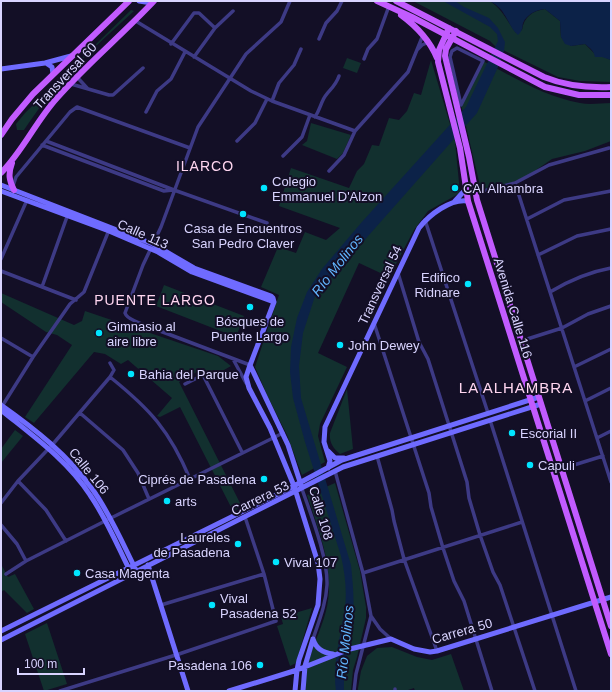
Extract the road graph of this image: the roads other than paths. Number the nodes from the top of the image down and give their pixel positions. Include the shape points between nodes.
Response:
1 (130, 1) edge
2 (139, 1) edge
3 (290, 1) edge
4 (342, 1) edge
5 (376, 1) edge
6 (396, 1) edge
7 (153, 2) edge
8 (389, 6) junction
9 (233, 11) dead end
10 (134, 20) junction
11 (215, 28) junction
12 (449, 28) junction
13 (456, 31) junction
14 (423, 35) junction
15 (446, 35) junction
16 (452, 38) junction
17 (319, 39) dead end
18 (429, 42) junction
19 (171, 44) junction
20 (301, 49) dead end
21 (186, 52) junction
22 (416, 52) junction
23 (71, 56) junction
24 (194, 57) junction
25 (364, 59) dead end
26 (485, 59) junction
27 (438, 62) junction
28 (45, 63) junction
29 (143, 68) dead end
30 (1, 69) edge
31 (53, 74) junction
32 (339, 76) dead end
33 (77, 77) junction
34 (229, 79) junction
35 (71, 84) junction
36 (611, 87) edge
37 (87, 88) junction
38 (611, 95) edge
39 (267, 99) junction
40 (272, 101) junction
41 (146, 112) dead end
42 (310, 115) junction
43 (315, 117) junction
44 (4, 127) edge
45 (355, 131) junction
46 (1, 136) edge
47 (46, 141) junction
48 (237, 141) dead end
49 (42, 145) junction
50 (190, 148) junction
51 (609, 148) dead end
52 (282, 156) dead end
53 (14, 158) junction
54 (329, 171) dead end
55 (1, 173) edge
56 (515, 182) junction
57 (1, 185) edge
58 (13, 189) junction
59 (466, 189) junction
60 (174, 190) junction
61 (1, 191) edge
62 (611, 191) edge
63 (475, 193) junction
64 (27, 200) junction
65 (468, 201) junction
66 (455, 202) junction
67 (68, 213) junction
68 (425, 219) junction
69 (527, 219) junction
70 (267, 223) dead end
71 (109, 229) junction
72 (611, 229) edge
73 (152, 246) junction
74 (538, 255) junction
75 (1, 260) edge
76 (611, 268) edge
77 (193, 270) junction
78 (1, 271) edge
79 (397, 272) junction
80 (42, 286) junction
81 (550, 292) junction
82 (76, 300) junction
83 (274, 302) junction
84 (611, 306) edge
85 (374, 323) junction
86 (562, 328) junction
87 (1, 338) edge
88 (521, 341) junction
89 (611, 348) edge
90 (34, 357) junction
91 (233, 359) junction
92 (110, 363) dead end
93 (250, 365) junction
94 (574, 367) junction
95 (110, 377) junction
96 (185, 384) dead end
97 (249, 388) junction
98 (611, 388) edge
99 (539, 397) junction
100 (530, 400) junction
101 (585, 401) junction
102 (541, 404) junction
103 (1, 407) edge
104 (533, 407) junction
105 (80, 413) junction
106 (488, 413) junction
107 (490, 420) junction
108 (449, 425) junction
109 (611, 431) edge
110 (452, 432) junction
111 (283, 433) junction
112 (274, 437) junction
113 (411, 437) junction
114 (597, 438) junction
115 (414, 444) junction
116 (51, 446) junction
117 (326, 448) junction
118 (242, 452) junction
119 (377, 456) junction
120 (603, 456) junction
121 (348, 458) junction
122 (561, 469) junction
123 (328, 470) junction
124 (335, 471) junction
125 (610, 473) edge
126 (190, 479) junction
127 (314, 479) junction
128 (18, 481) junction
129 (611, 482) edge
130 (301, 483) junction
131 (294, 486) junction
132 (302, 489) junction
133 (296, 492) junction
134 (149, 499) junction
135 (1, 503) edge
136 (245, 517) junction
137 (108, 520) junction
138 (522, 522) junction
139 (1, 525) edge
140 (480, 535) junction
141 (66, 541) junction
142 (442, 546) junction
143 (404, 559) junction
144 (26, 561) junction
145 (148, 565) junction
146 (131, 567) junction
147 (134, 572) junction
148 (363, 573) junction
149 (6, 574) dead end
150 (264, 574) junction
151 (611, 597) edge
152 (603, 600) junction
153 (595, 602) junction
154 (161, 605) junction
155 (371, 616) junction
156 (552, 616) junction
157 (611, 626) edge
158 (514, 628) junction
159 (1, 631) edge
160 (313, 639) junction
161 (391, 639) junction
162 (1, 640) edge
163 (476, 640) junction
164 (364, 645) junction
165 (437, 651) junction
166 (176, 654) junction
167 (336, 654) junction
168 (611, 654) edge
169 (305, 666) junction
170 (297, 670) junction
171 (60, 691) edge
172 (188, 691) edge
173 (229, 691) edge
174 (295, 691) edge
175 (303, 691) edge
176 (354, 691) edge
177 (492, 691) edge
178 (535, 691) edge
179 (576, 691) edge

1 - 23 main road, Transversal 60
2 - 7 street
3 - 34 street via 281,22 249,50
4 - 17 street via 326,23
5 - 8 main road
6 - 12 main road
7 - 10 main road, Transversal 60
8 - 14 main road
8 - 15 main road
8 - 25 street via 377,39 368,49
9 - 11 street
10 - 19 street
10 - 33 main road, Transversal 60
11 - 19 street via 199,12 194,13
11 - 24 street
12 - 13 main road
12 - 15 main road, Avenida Calle 116
13 - 16 main road, Avenida Calle 116
13 - 36 main road via 544,77 580,87
14 - 18 main road
14 - 22 street
15 - 16 main road
15 - 27 main road, Avenida Calle 116 via 439,50
16 - 26 main road
16 - 63 main road, Avenida Calle 116 via 445,56
18 - 22 street
18 - 27 main road
19 - 21 street
20 - 40 street via 294,65 279,83
21 - 24 street
21 - 41 street via 171,79 157,91
22 - 45 street via 407,74
23 - 28 street
23 - 31 main road, Transversal 60
24 - 34 street
26 - 26 street via 474,80 461,104 451,53 459,49
26 - 38 main road via 502,64 552,89 579,95
27 - 59 main road, Avenida Calle 116 via 463,165
28 - 30 street
28 - 31 street via 51,65
29 - 37 street via 115,94 109,95
31 - 44 main road, Transversal 60
32 - 43 street via 335,86 323,99
33 - 35 main road, Transversal 60
33 - 37 street
34 - 39 street
34 - 50 street via 198,127
35 - 37 street
35 - 53 main road, Transversal 60 via 49,108
39 - 40 street
39 - 48 street via 256,123
40 - 42 street
42 - 43 street
42 - 52 street via 302,137
43 - 45 street
44 - 46 main road, Transversal 60
45 - 54 street via 344,155
47 - 49 street
47 - 50 street via 77,107
47 - 60 street
49 - 58 street via 15,179
49 - 60 street via 164,191
50 - 60 street
51 - 56 street via 550,165
53 - 55 main road, Transversal 60
53 - 58 main road via 9,174
56 - 63 street
56 - 69 street
57 - 58 street, Calle 113
58 - 67 street, Calle 113
59 - 65 main road, Avenida Calle 116
59 - 66 street
60 - 70 street
60 - 73 street
61 - 64 street, Calle 113
62 - 69 street via 564,200
63 - 88 main road, Avenida Calle 116
64 - 67 street, Calle 113
64 - 75 street
65 - 66 street
65 - 100 main road, Avenida Calle 116
66 - 68 street
67 - 71 street, Calle 113
67 - 80 street
68 - 79 street, Transversal 54
68 - 106 street
69 - 74 street
71 - 73 street, Calle 113
71 - 82 street via 84,292
72 - 74 street via 577,236
73 - 77 street, Calle 113
73 - 91 street via 126,316
74 - 81 street
76 - 81 street via 586,274
77 - 83 street, Calle 113
77 - 83 street, Calle 113 via 271,296
78 - 80 street
79 - 85 street, Transversal 54
79 - 108 street
80 - 82 street
81 - 86 street
82 - 90 street via 70,304
83 - 93 street
84 - 86 street via 588,314
85 - 113 street
85 - 117 street, Transversal 54 via 325,427 323,434
86 - 88 street
86 - 94 street
87 - 90 street
88 - 99 main road, Avenida Calle 116
89 - 94 street
90 - 103 street
91 - 93 street
91 - 97 street, Calle 108
92 - 95 street via 114,370
93 - 97 street via 246,377
93 - 111 street, Calle 108
94 - 101 street
95 - 105 street
95 - 126 street via 135,397 157,421 178,452
96 - 118 street via 204,375
97 - 112 street, Calle 108
98 - 101 street
99 - 100 street, Carrera 53
99 - 102 main road, Avenida Calle 116
100 - 104 main road, Avenida Calle 116
100 - 106 street, Carrera 53
101 - 114 street
102 - 104 street, Carrera 53
102 - 122 main road, Avenida Calle 116
103 - 116 street, Calle 106
104 - 107 street, Carrera 53
104 - 153 main road, Avenida Calle 116
105 - 116 street
105 - 134 street via 123,450 138,473
106 - 108 street, Carrera 53
107 - 110 street, Carrera 53
107 - 138 street
108 - 110 street
108 - 113 street, Carrera 53
109 - 114 street
110 - 115 street, Carrera 53
110 - 140 street
111 - 112 street
111 - 130 street, Calle 108
112 - 118 street
112 - 131 street, Calle 108
113 - 115 street
113 - 121 street, Carrera 53
114 - 120 street
115 - 119 street, Carrera 53
115 - 142 street
116 - 128 street
116 - 137 street, Calle 106 via 78,471 93,490
117 - 121 street via 335,458
117 - 123 street, Transversal 54 via 330,461
118 - 126 street
119 - 124 street, Carrera 53
119 - 143 street
120 - 122 street
120 - 125 street
121 - 123 street, Carrera 53
122 - 152 main road, Avenida Calle 116
123 - 124 street, Carrera 53
123 - 127 street, Carrera 53
124 - 148 street
125 - 129 street
126 - 134 street
127 - 130 street, Carrera 53
127 - 132 street, Carrera 53
128 - 135 street
128 - 141 street via 46,510
130 - 131 street, Carrera 53
130 - 132 street, Calle 108
131 - 133 street, Calle 108
131 - 146 street, Carrera 53
132 - 133 street, Carrera 53
132 - 160 street, Calle 108 via 324,558 327,584 323,612
133 - 136 street, Carrera 53
133 - 170 street, Calle 108 via 318,563 320,579 318,605
134 - 137 street
136 - 145 street, Carrera 53
136 - 150 street
137 - 141 street
137 - 146 street, Calle 106
138 - 140 street
138 - 156 street
139 - 144 street via 17,544
140 - 142 street
140 - 158 street
141 - 144 street
142 - 143 street
142 - 163 street
143 - 148 street
143 - 165 street
144 - 149 street
145 - 147 street, Carrera 53
145 - 154 street
146 - 147 street, Calle 106
146 - 159 street, Carrera 53
147 - 162 street, Carrera 53
148 - 155 street
150 - 154 street
150 - 166 street via 276,620
151 - 152 street, Carrera 50
152 - 153 street, Carrera 50
152 - 157 main road, Avenida Calle 116
153 - 156 street, Carrera 50
153 - 168 main road, Avenida Calle 116
154 - 166 street
155 - 161 street
155 - 164 street
156 - 158 street, Carrera 50
156 - 179 street
158 - 163 street, Carrera 50
158 - 178 street
160 - 167 street via 321,651
160 - 169 street, Calle 108
161 - 164 street
161 - 165 street, Carrera 50 via 414,649
163 - 165 street, Carrera 50
163 - 177 street
164 - 167 street
164 - 176 street
166 - 171 street
166 - 172 street
167 - 169 street
169 - 170 street
169 - 175 street, Calle 108
170 - 173 street
170 - 174 street, Calle 108

